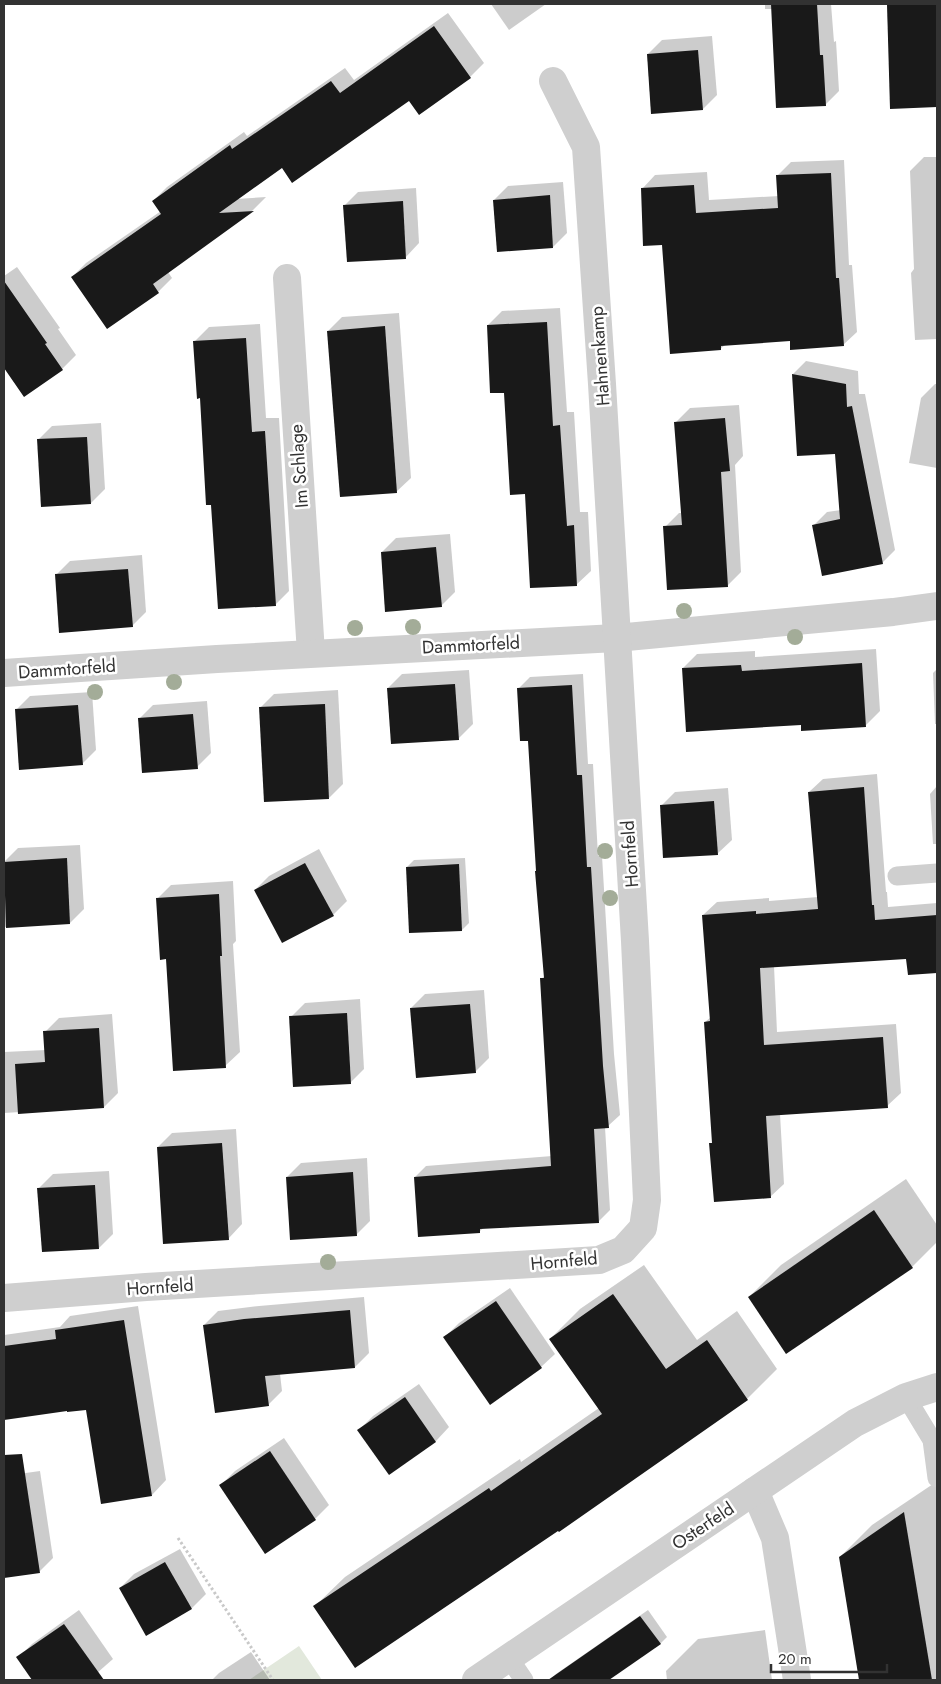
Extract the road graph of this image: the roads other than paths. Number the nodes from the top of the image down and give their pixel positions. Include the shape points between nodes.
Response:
1 (553, 81) dead end
2 (287, 278) dead end
3 (937, 606) edge
4 (616, 638) junction
5 (311, 653) junction
6 (4, 673) edge
7 (937, 873) edge
8 (897, 876) dead end
9 (4, 1298) edge
10 (937, 1387) edge
11 (906, 1397) junction
12 (937, 1478) edge
13 (755, 1491) junction
14 (509, 1658) junction
15 (476, 1680) edge
16 (524, 1680) edge
17 (797, 1680) edge

1 - 4 street, Hahnenkamp via 586,147
2 - 5 street, Im Schlage
3 - 4 street, Dammtorfeld
4 - 5 street, Dammtorfeld
4 - 9 street, Hornfeld via 647,1200 643,1228 623,1250 598,1260
5 - 6 street, Dammtorfeld
7 - 8 lane
10 - 11 street, Osterfeld
11 - 12 lane via 932,1440
11 - 13 street, Osterfeld via 856,1423
13 - 14 street, Osterfeld
13 - 17 street via 775,1538
14 - 15 street, Osterfeld
14 - 16 lane

